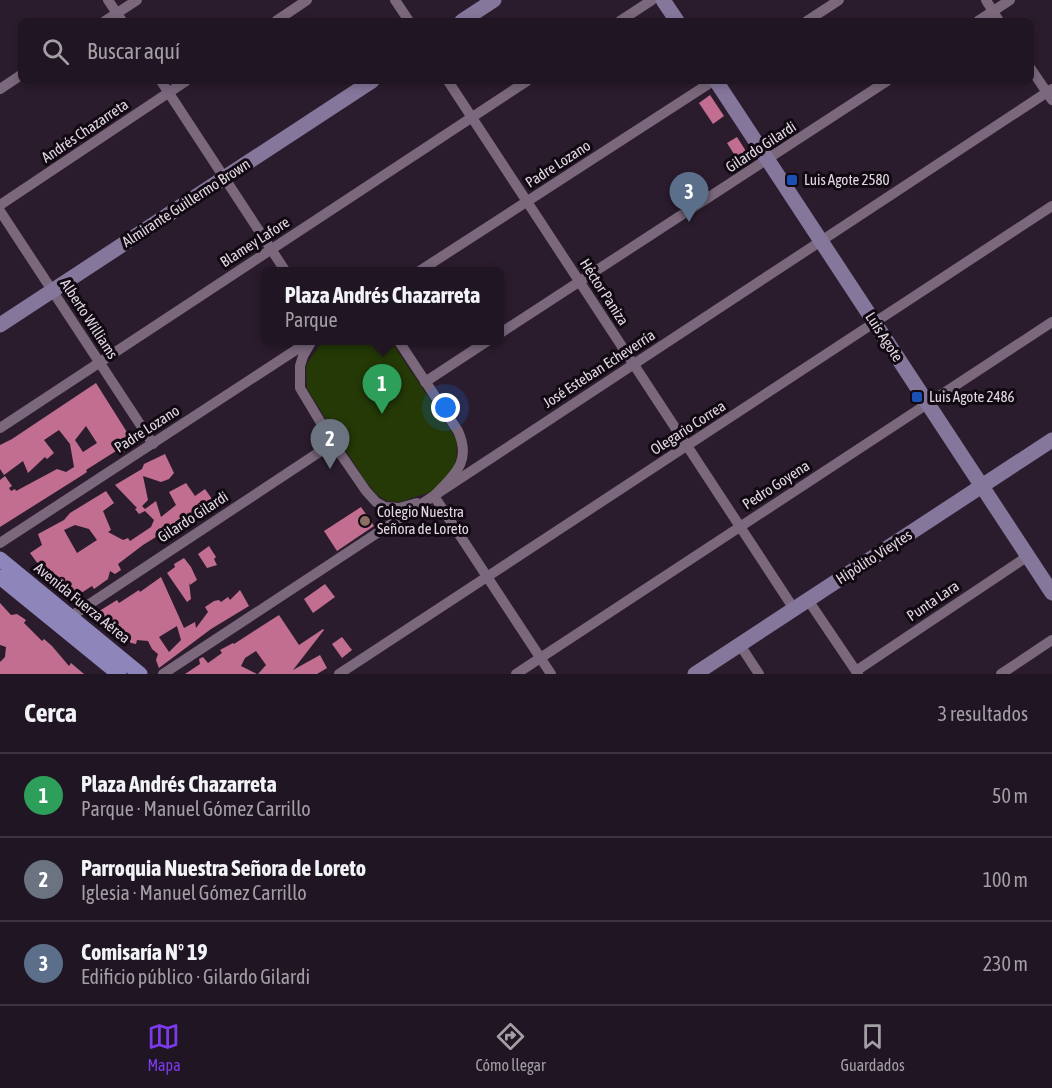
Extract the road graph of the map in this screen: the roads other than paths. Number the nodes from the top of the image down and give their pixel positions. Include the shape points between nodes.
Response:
1 (108, 0) edge
2 (137, 0) edge
3 (308, 0) edge
4 (395, 0) edge
5 (494, 0) edge
6 (652, 0) edge
7 (663, 0) edge
8 (839, 0) edge
9 (986, 0) edge
10 (1010, 0) edge
11 (993, 11) junction
12 (119, 17) edge
13 (281, 18) edge
14 (407, 18) edge
15 (467, 18) edge
16 (625, 18) edge
17 (675, 18) edge
18 (812, 18) edge
19 (982, 18) edge
20 (997, 18) edge
21 (1034, 73) edge
22 (18, 77) edge
23 (163, 84) edge
24 (182, 84) edge
25 (367, 84) edge
26 (450, 84) edge
27 (522, 84) edge
28 (710, 84) edge
29 (717, 84) edge
30 (882, 84) edge
31 (0, 89) edge
32 (168, 93) junction
33 (1050, 94) edge
34 (471, 117) junction
35 (768, 160) junction
36 (225, 178) junction
37 (526, 202) junction
38 (0, 205) edge
39 (1052, 206) edge
40 (0, 211) edge
41 (821, 241) junction
42 (271, 249) junction
43 (283, 267) edge
44 (426, 267) edge
45 (579, 282) junction
46 (53, 291) junction
47 (1052, 322) edge
48 (875, 324) junction
49 (0, 326) edge
50 (504, 331) edge
51 (305, 345) edge
52 (309, 345) edge
53 (401, 345) edge
54 (481, 345) edge
55 (100, 362) junction
56 (633, 365) junction
57 (425, 382) junction
58 (928, 403) junction
59 (0, 428) edge
60 (1052, 440) edge
61 (333, 443) junction
62 (153, 444) junction
63 (687, 446) junction
64 (982, 486) junction
65 (434, 496) junction
66 (740, 527) junction
67 (0, 543) edge
68 (1028, 556) junction
69 (0, 559) edge
70 (487, 576) junction
71 (0, 577) edge
72 (1052, 592) edge
73 (808, 600) junction
74 (794, 609) junction
75 (70, 617) junction
76 (1052, 640) edge
77 (740, 645) junction
78 (540, 658) junction
79 (857, 672) edge
80 (119, 674) edge
81 (140, 674) edge
82 (163, 674) edge
83 (339, 674) edge
84 (516, 674) edge
85 (551, 674) edge
86 (696, 674) edge
87 (759, 674) edge
88 (1000, 674) edge

1 - 12 street
2 - 12 street
3 - 13 street
4 - 14 street
5 - 15 street
6 - 16 street
7 - 17 street
8 - 18 street
9 - 11 street
10 - 11 street
11 - 19 street
11 - 20 street
21 - 33 street
22 - 31 street
23 - 32 street
24 - 32 street, Andrés Chazarreta
25 - 36 street, Almirante Guillermo Brown
26 - 34 street, Héctor Paniza
27 - 34 street, Blamey Lafore
28 - 37 street, Padre Lozano
29 - 35 street, Luis Agote
30 - 35 street, Gilardo Gilardi
32 - 36 street
32 - 38 street, Andrés Chazarreta
33 - 41 street, José Esteban Echeverría
34 - 37 street, Héctor Paniza
34 - 42 street, Blamey Lafore
35 - 41 street, Luis Agote
35 - 45 street, Gilardo Gilardi
36 - 42 street
36 - 46 street, Almirante Guillermo Brown
37 - 44 street, Padre Lozano
37 - 45 street, Héctor Paniza
39 - 48 street, Olegario Correa
40 - 46 street, Alberto Williams
41 - 48 street, Luis Agote
41 - 56 street, José Esteban Echeverría
42 - 43 street
42 - 55 street, Blamey Lafore
45 - 50 street, Gilardo Gilardi
45 - 56 street, Héctor Paniza
46 - 49 street, Almirante Guillermo Brown
46 - 55 street, Alberto Williams
47 - 58 street, Pedro Goyena
48 - 58 street, Luis Agote
48 - 63 street, Olegario Correa
51 - 62 street, Padre Lozano
52 - 61 street via 303,356 300,388
53 - 57 street
54 - 57 street
55 - 59 street, Blamey Lafore
55 - 62 street, Alberto Williams
56 - 63 street, Héctor Paniza
56 - 65 street, José Esteban Echeverría
57 - 65 street via 464,444 460,466
58 - 64 street, Luis Agote
58 - 66 street, Pedro Goyena
60 - 64 street, Hipólito Vieytes
61 - 65 street via 366,491 385,507 399,508
61 - 75 street, Gilardo Gilardi
62 - 67 street, Padre Lozano
63 - 66 street, Héctor Paniza
63 - 70 street, Olegario Correa
64 - 68 street, Luis Agote
64 - 73 street, Hipólito Vieytes
65 - 70 street
65 - 82 street, José Esteban Echeverría
66 - 74 street, Héctor Paniza
66 - 78 street, Pedro Goyena
68 - 72 street, Luis Agote
68 - 79 street, Punta Lara
69 - 75 main road, Avenida Fuerza Aérea
70 - 78 street
70 - 83 street, Olegario Correa
71 - 80 main road, Avenida Fuerza Aérea
73 - 74 street, Hipólito Vieytes
73 - 79 street
74 - 77 street, Hipólito Vieytes
75 - 81 main road, Avenida Fuerza Aérea
76 - 88 street
77 - 86 street, Hipólito Vieytes
77 - 87 street
78 - 84 street, Pedro Goyena
78 - 85 street

